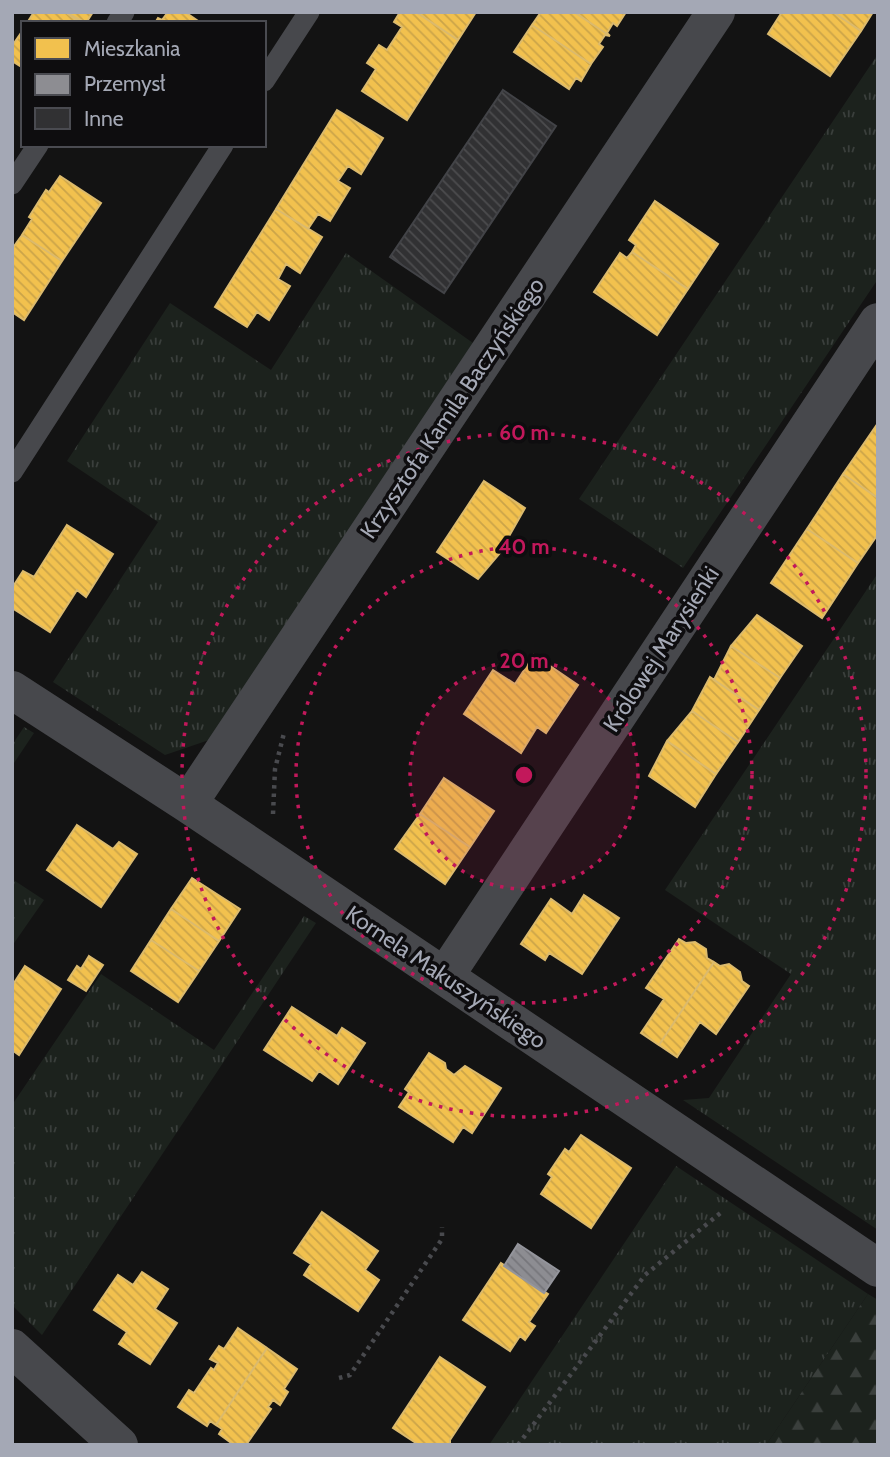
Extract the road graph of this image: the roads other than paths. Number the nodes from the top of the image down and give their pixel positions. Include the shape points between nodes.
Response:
1 (309, 12) edge
2 (716, 12) edge
3 (266, 78) edge
4 (37, 147) edge
5 (222, 147) edge
6 (12, 184) edge
7 (878, 322) edge
8 (12, 472) edge
9 (12, 690) edge
10 (188, 804) junction
11 (445, 976) junction
12 (878, 1268) edge
13 (12, 1348) edge
14 (119, 1445) edge

1 - 3 lane
2 - 10 street, Krzysztofa Kamila Baczyńskiego
4 - 6 lane
5 - 8 lane
7 - 11 street, Królowej Marysieńki
9 - 10 street, Kornela Makuszyńskiego
10 - 11 street, Kornela Makuszyńskiego
11 - 12 street, Kornela Makuszyńskiego
13 - 14 street

